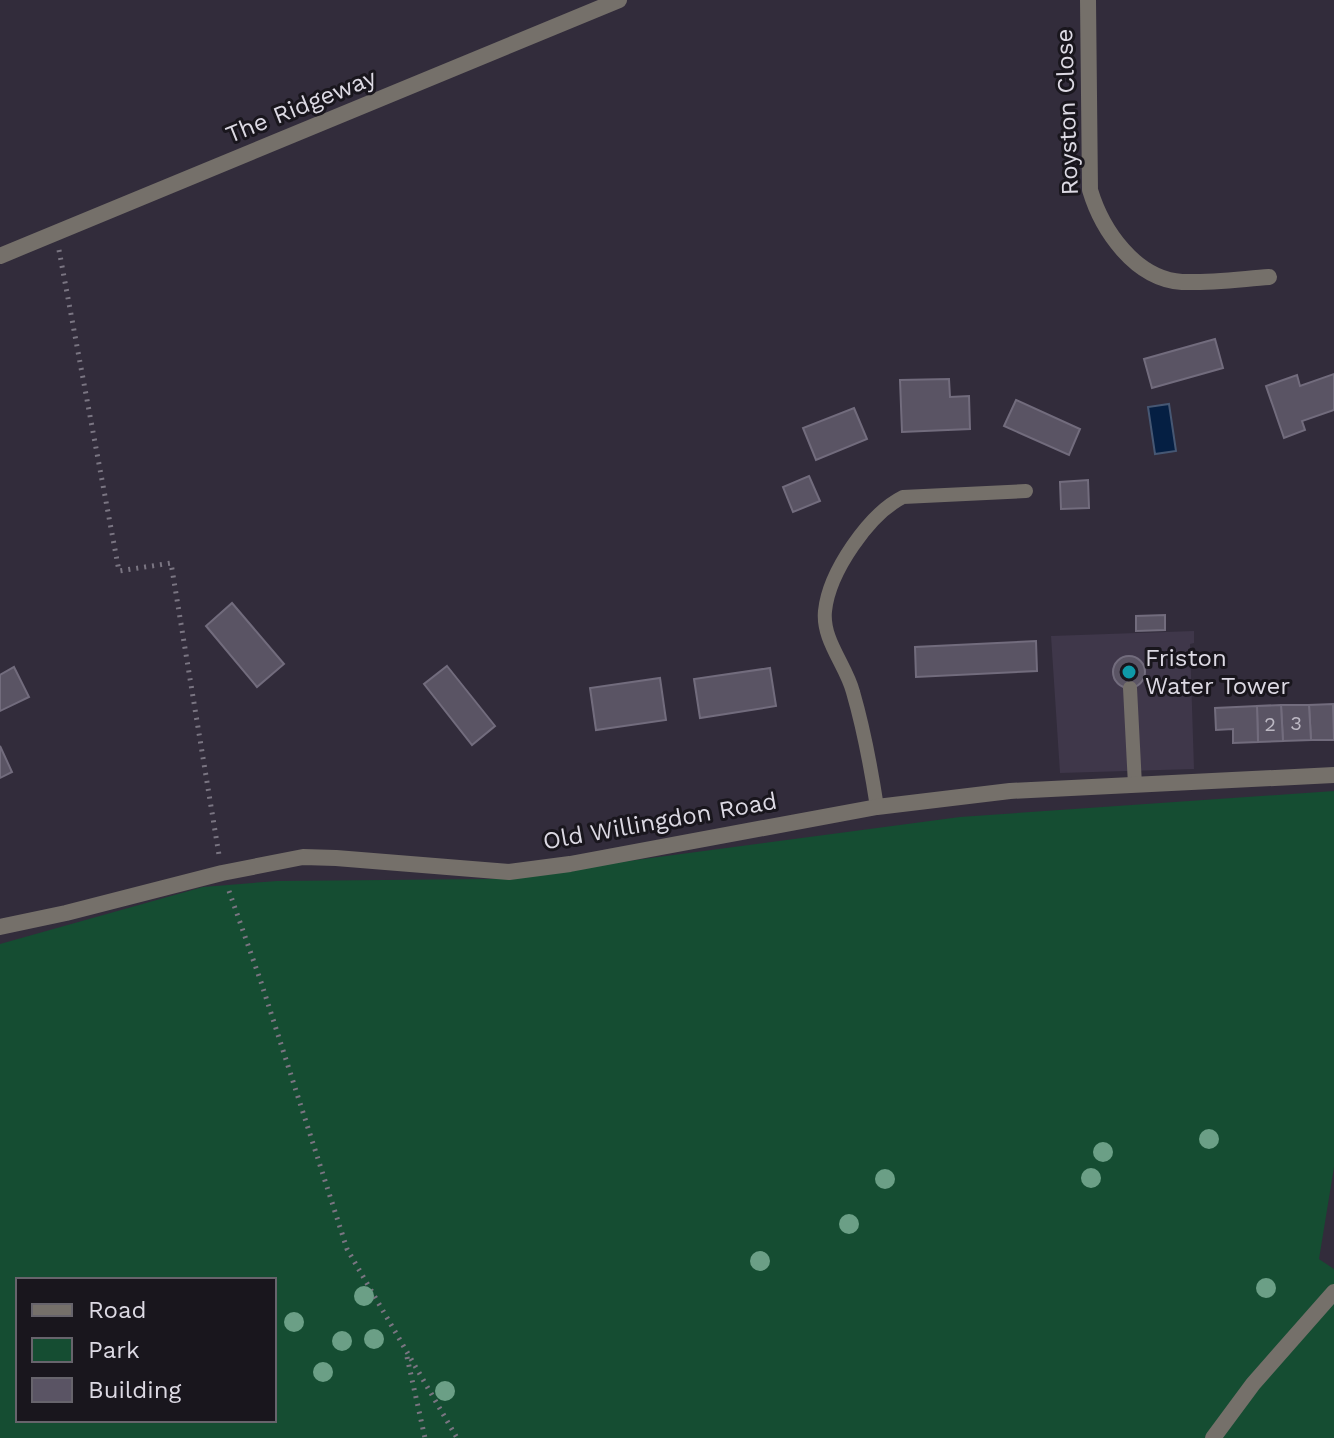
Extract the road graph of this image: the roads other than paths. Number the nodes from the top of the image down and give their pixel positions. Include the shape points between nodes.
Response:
1 (619, 0) edge
2 (1088, 0) edge
3 (0, 256) edge
4 (1269, 277) dead end
5 (1026, 491) dead end
6 (1130, 688) dead end
7 (1334, 775) edge
8 (1135, 785) junction
9 (877, 807) junction
10 (0, 927) edge
11 (1334, 1292) edge
12 (1213, 1438) edge

1 - 3 street, The Ridgeway
2 - 4 street, Royston Close via 1090,190 1106,229 1145,268 1179,282
5 - 9 lane via 903,497 890,503 852,546 833,584 825,612 829,639 852,687
6 - 8 lane
7 - 8 street, Old Willingdon Road
8 - 9 street, Old Willingdon Road via 1010,791
9 - 10 street, Old Willingdon Road via 509,872 303,857
11 - 12 street

